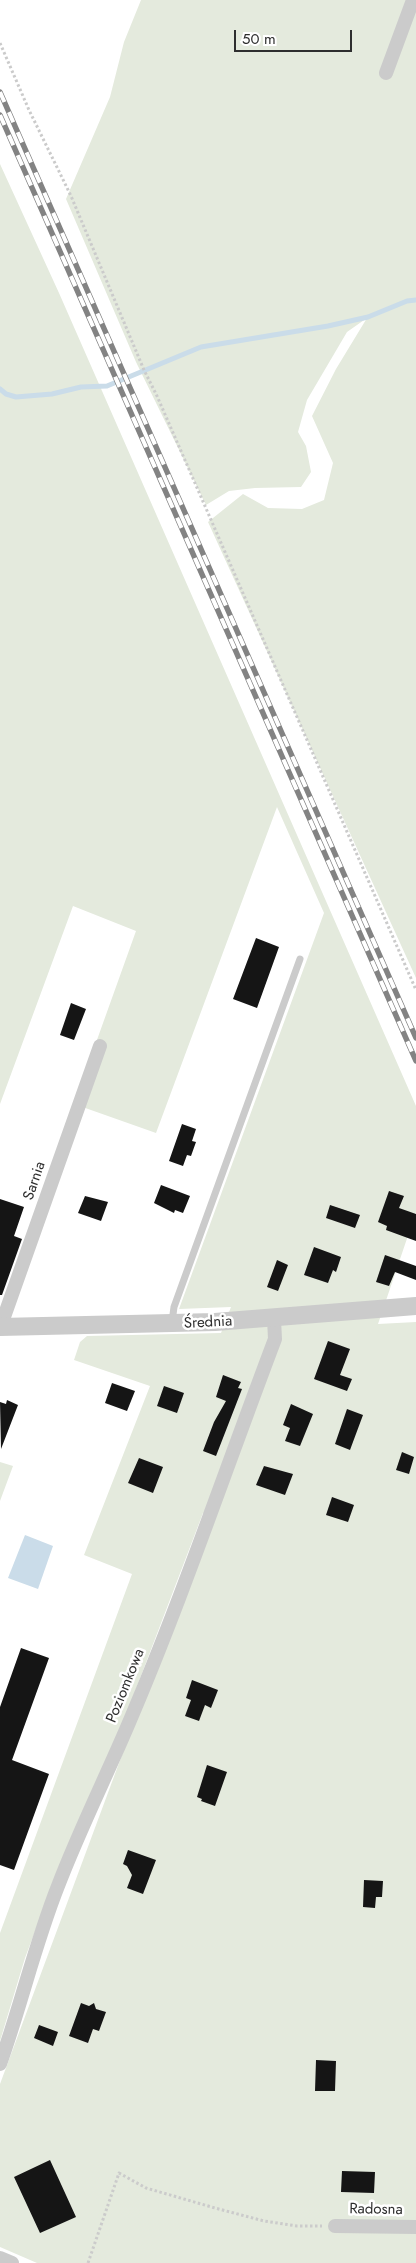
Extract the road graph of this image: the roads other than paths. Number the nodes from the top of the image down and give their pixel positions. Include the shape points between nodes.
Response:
1 (412, 0) edge
2 (386, 73) dead end
3 (300, 959) dead end
4 (100, 1046) dead end
5 (416, 1306) edge
6 (274, 1319) junction
7 (172, 1325) junction
8 (2, 1328) edge
9 (0, 2064) edge
10 (335, 2226) road end
11 (416, 2227) edge
12 (0, 2258) edge
13 (12, 2263) edge

1 - 2 street
3 - 7 lane via 174,1306
4 - 8 street, Sarnia
5 - 6 street, Średnia
6 - 7 street, Średnia
6 - 9 street, Poziomkowa via 275,1339 155,1658 52,1902
7 - 8 street, Średnia
10 - 11 street, Radosna
12 - 13 street

